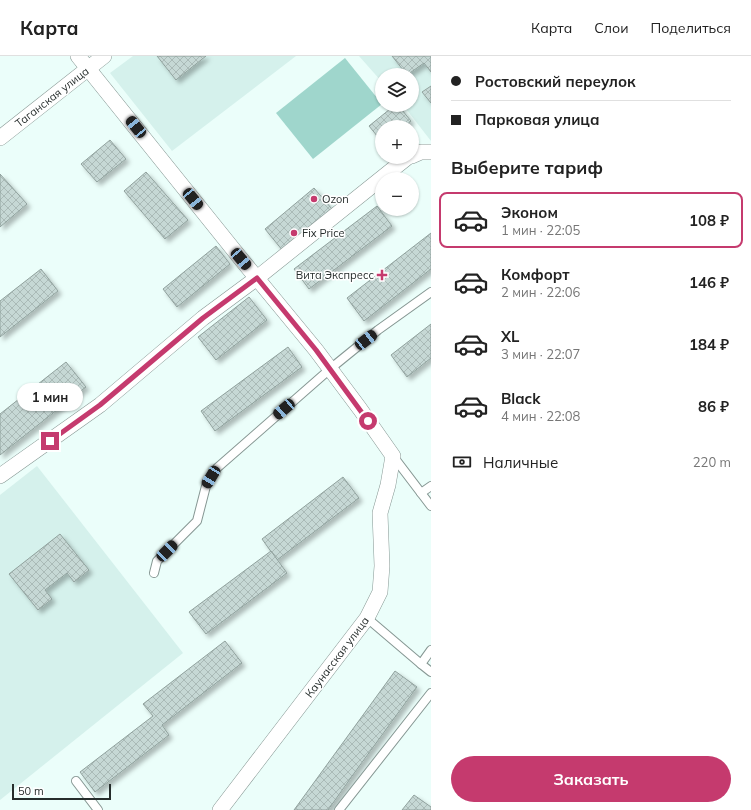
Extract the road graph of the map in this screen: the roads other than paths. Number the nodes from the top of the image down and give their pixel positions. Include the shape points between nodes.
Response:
1 (78, 56) edge
2 (104, 56) edge
3 (88, 68) junction
4 (0, 138) edge
5 (431, 152) edge
6 (419, 153) edge
7 (399, 164) edge
8 (257, 278) junction
9 (431, 292) edge
10 (330, 369) junction
11 (393, 456) junction
12 (0, 476) edge
13 (431, 486) edge
14 (421, 493) junction
15 (431, 506) edge
16 (154, 573) dead end
17 (367, 618) junction
18 (431, 650) edge
19 (421, 664) junction
20 (431, 672) edge
21 (431, 693) edge
22 (76, 781) dead end
23 (98, 810) edge
24 (220, 810) edge
25 (339, 810) edge

1 - 3 street
2 - 3 street, Таганская улица
3 - 4 street, Таганская улица
3 - 8 street
5 - 6 street
7 - 8 street
8 - 10 street
8 - 12 street via 203,318 100,405
9 - 10 lane
10 - 11 street
10 - 16 lane via 217,468 206,486 197,521 157,561
11 - 14 lane
11 - 17 street, Каунасская улица via 380,513 380,592
13 - 14 lane
14 - 15 lane
17 - 19 lane
17 - 24 street, Каунасская улица
18 - 19 lane
19 - 20 lane
21 - 25 lane
22 - 23 lane

